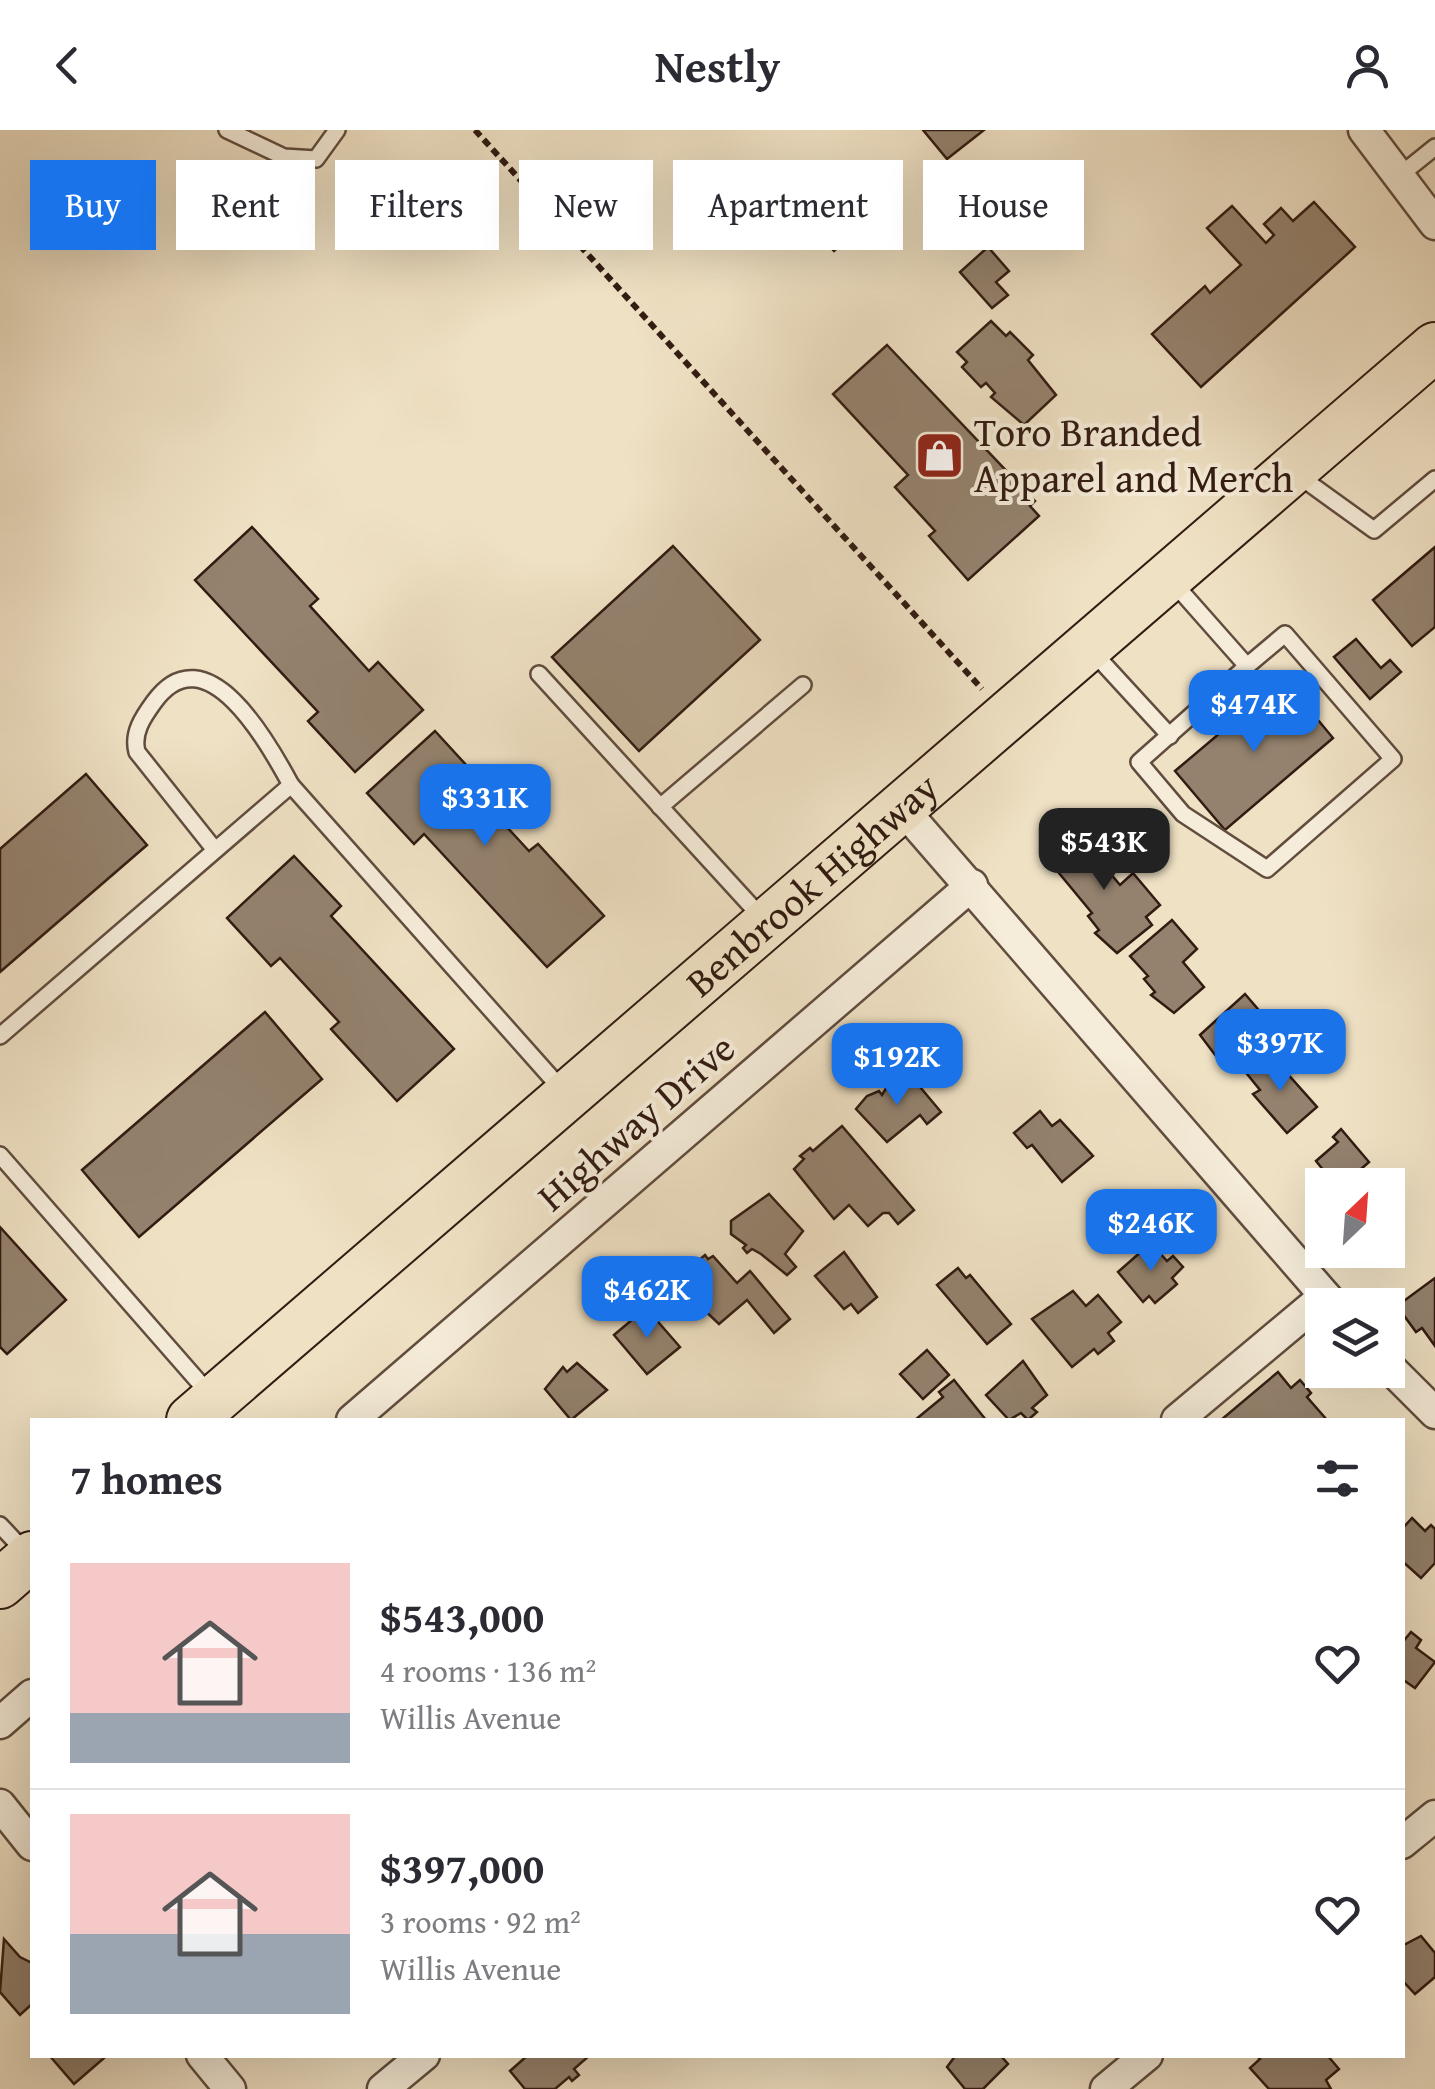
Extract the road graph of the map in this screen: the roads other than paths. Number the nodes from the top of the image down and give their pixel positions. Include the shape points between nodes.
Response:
1 (227, 130) edge
2 (337, 130) edge
3 (1364, 130) edge
4 (1435, 147) edge
5 (1399, 176) junction
6 (1435, 224) edge
7 (1435, 347) edge
8 (1292, 471) junction
9 (1435, 479) edge
10 (1168, 578) junction
11 (1088, 646) junction
12 (1247, 666) junction
13 (539, 674) dead end
14 (804, 685) dead end
15 (1170, 736) junction
16 (291, 784) junction
17 (660, 807) junction
18 (901, 808) junction
19 (215, 850) junction
20 (972, 885) junction
21 (767, 923) junction
22 (0, 1036) edge
23 (567, 1095) junction
24 (0, 1156) edge
25 (1319, 1288) edge
26 (1305, 1319) edge
27 (1405, 1383) edge
28 (203, 1410) edge
29 (1435, 1412) edge
30 (354, 1418) edge
31 (1180, 1418) edge
32 (30, 1697) edge
33 (0, 1724) edge
34 (0, 1805) edge
35 (1435, 1816) edge
36 (1405, 1841) edge
37 (30, 1842) edge
38 (204, 2058) edge
39 (420, 2058) edge
40 (1143, 2058) edge
41 (230, 2089) edge
42 (383, 2089) edge
43 (1106, 2089) edge

1 - 2 lane via 284,157 316,159
3 - 5 street
4 - 5 lane
5 - 6 street
7 - 8 main road, Benbrook Highway
8 - 9 lane via 1374,530
8 - 10 main road, Benbrook Highway
10 - 11 main road, Benbrook Highway
10 - 12 lane
11 - 15 lane
11 - 18 main road, Benbrook Highway
12 - 15 lane
12 - 15 lane via 1285,634 1393,758 1267,869 1183,814 1139,762
13 - 17 lane
14 - 17 lane
16 - 19 lane
16 - 19 lane via 220,687 188,680 159,695 137,731 137,752
16 - 23 lane
17 - 21 lane
18 - 20 street
18 - 21 main road, Benbrook Highway
19 - 22 lane
20 - 25 street
20 - 30 street, Highway Drive
21 - 23 main road, Benbrook Highway
23 - 28 main road, Benbrook Highway
24 - 28 lane
26 - 31 street
27 - 29 street
32 - 33 street
34 - 37 street
35 - 36 street
38 - 41 street
39 - 42 street
40 - 43 street

